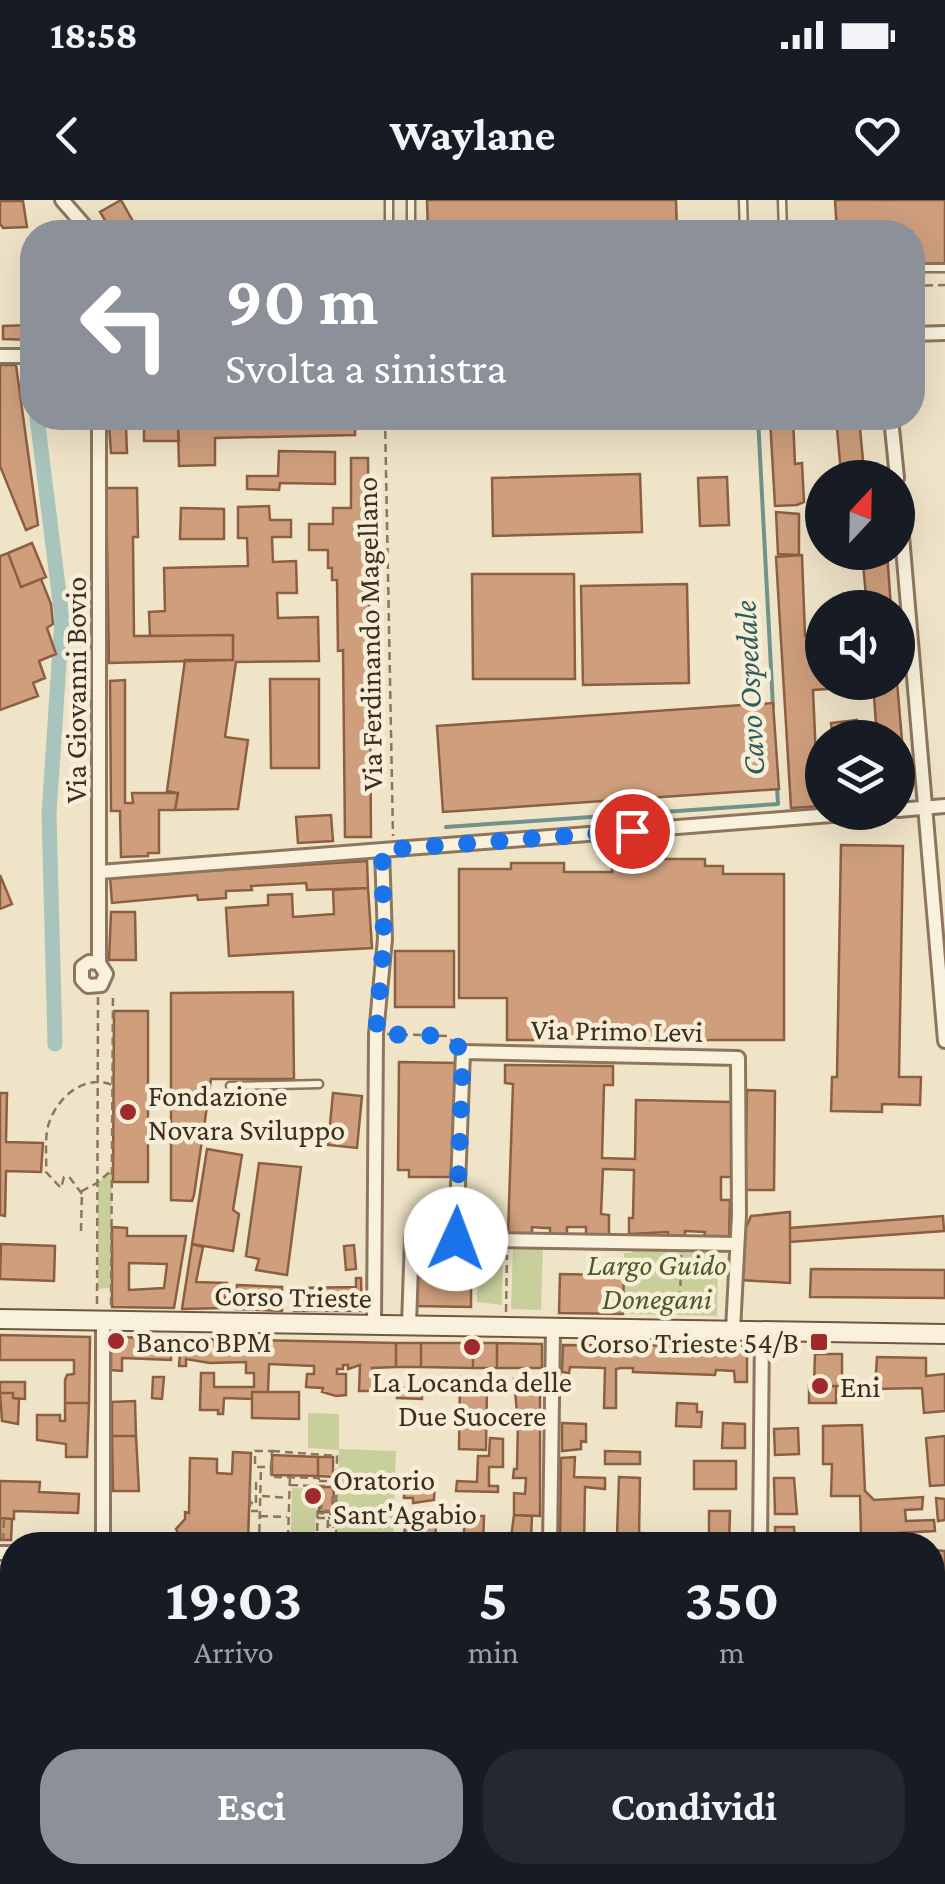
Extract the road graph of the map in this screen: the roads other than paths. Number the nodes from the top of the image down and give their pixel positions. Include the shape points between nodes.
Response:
1 (62, 200) edge
2 (80, 220) edge
3 (99, 430) edge
4 (892, 430) edge
5 (894, 460) edge
6 (905, 570) edge
7 (945, 806) edge
8 (925, 808) junction
9 (915, 809) edge
10 (805, 817) edge
11 (388, 850) junction
12 (100, 872) junction
13 (99, 963) dead end
14 (945, 1041) edge
15 (319, 1084) dead end
16 (230, 1086) dead end
17 (500, 1240) road end
18 (735, 1244) junction
19 (104, 1314) junction
20 (0, 1318) edge
21 (374, 1324) junction
22 (409, 1325) junction
23 (554, 1328) junction
24 (733, 1330) junction
25 (762, 1331) junction
26 (945, 1334) edge
27 (103, 1532) edge
28 (550, 1532) edge
29 (760, 1532) edge

1 - 2 street
3 - 12 street, Via Giovanni Bovio
4 - 5 street
6 - 8 street
7 - 8 street
8 - 9 street
8 - 14 street
10 - 11 street
11 - 12 street
11 - 21 street via 376,1034
12 - 13 street, Via Giovanni Bovio
15 - 16 lane
17 - 18 street
18 - 22 street, Via Primo Levi via 738,1058 463,1052 456,1239 412,1237
18 - 24 street
19 - 20 main road, Corso Trieste
19 - 21 main road, Corso Trieste
19 - 27 street
21 - 22 main road, Corso Trieste
22 - 23 main road, Corso Trieste
23 - 24 main road, Corso Trieste
23 - 28 street
24 - 25 main road, Corso Trieste
25 - 26 main road, Corso Trieste
25 - 29 street

